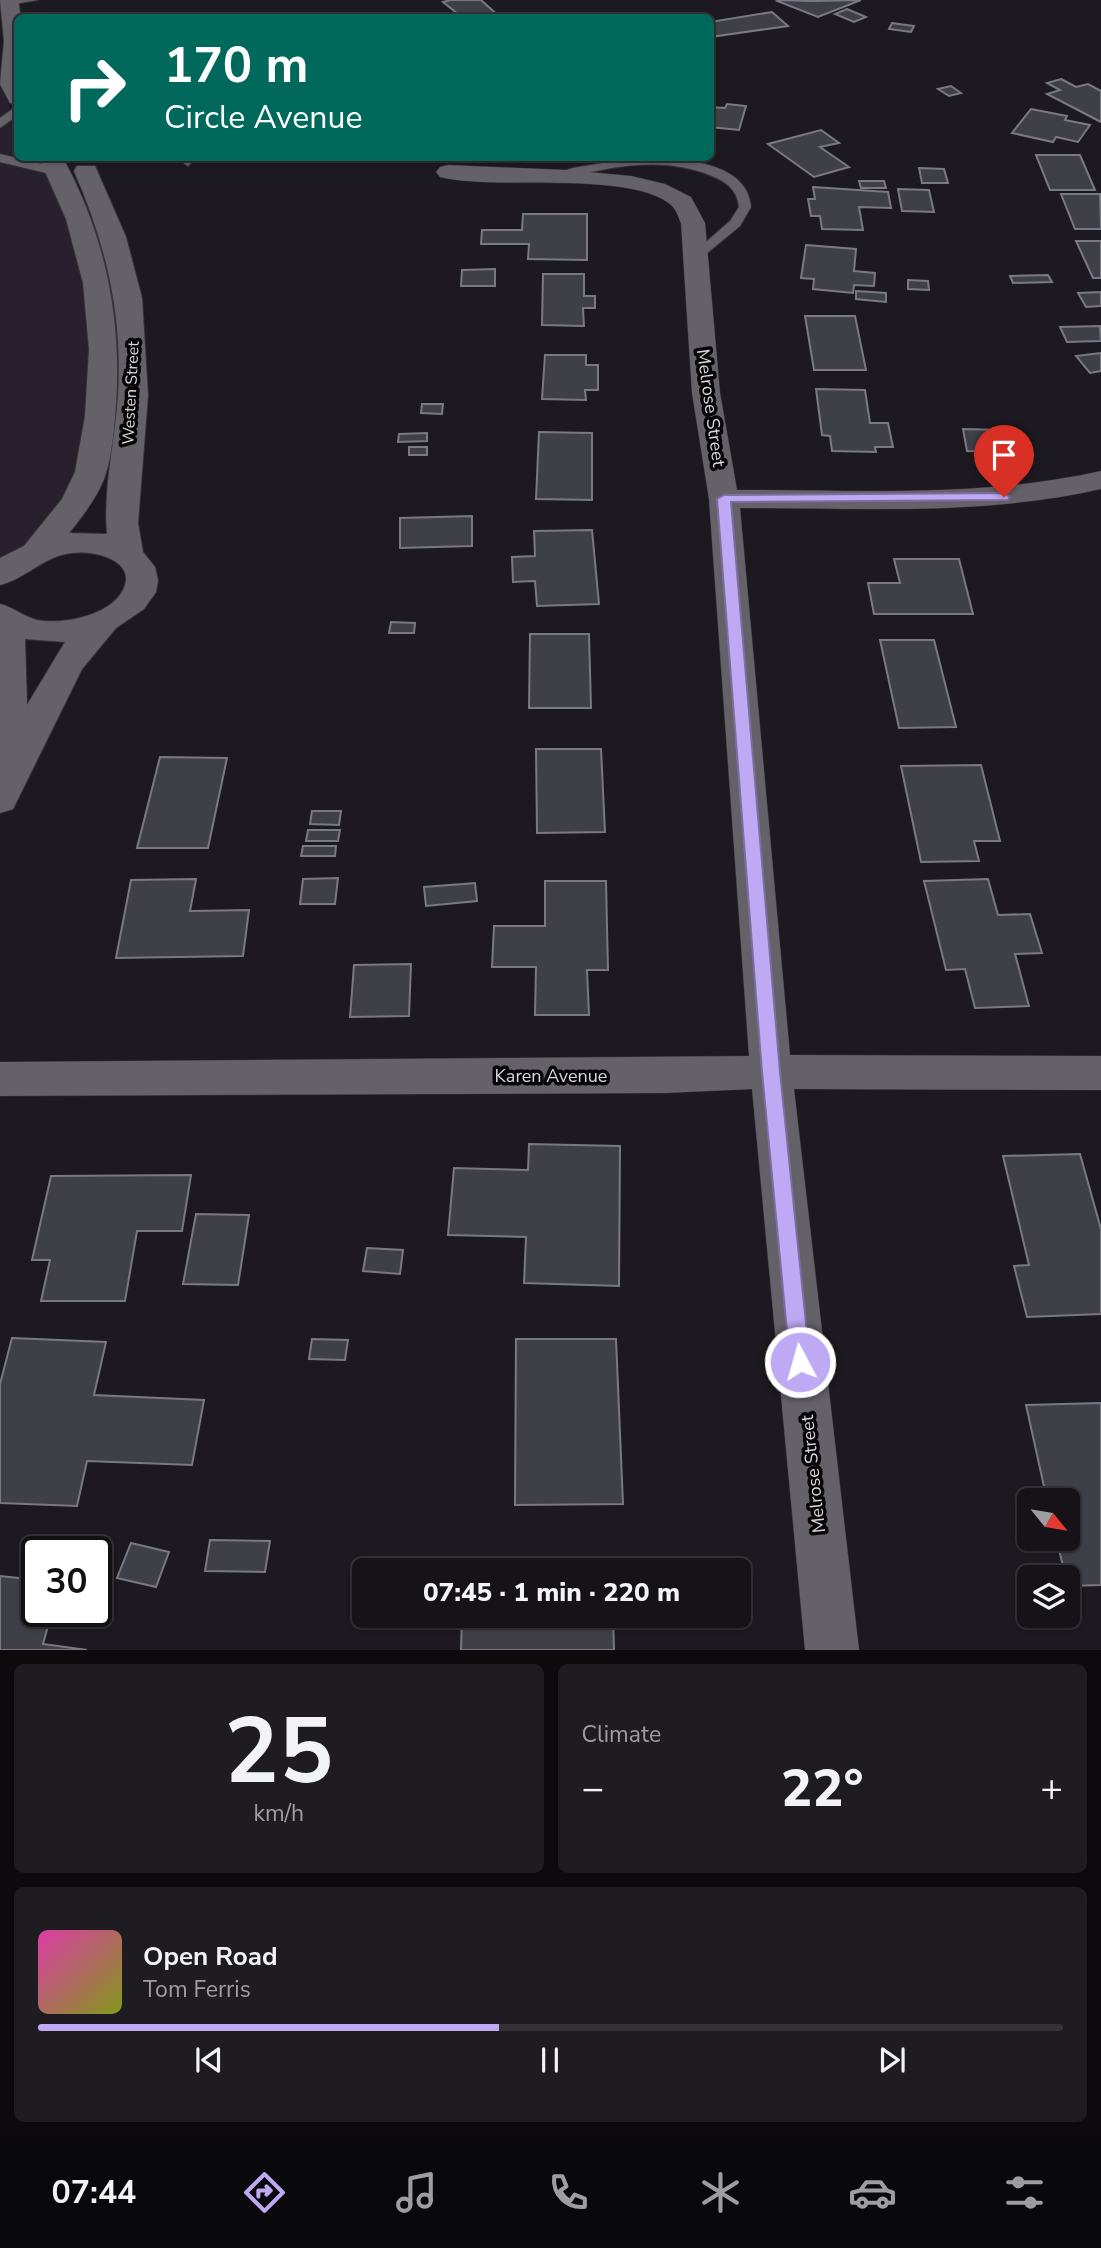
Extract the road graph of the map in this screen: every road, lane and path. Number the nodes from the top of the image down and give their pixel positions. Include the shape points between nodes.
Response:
1 (33, 0) edge
2 (7, 7) edge
3 (14, 35) edge
4 (14, 59) edge
5 (14, 89) edge
6 (14, 112) edge
7 (0, 124) edge
8 (633, 161) edge
9 (666, 161) edge
10 (63, 162) edge
11 (448, 172) dead end
12 (546, 178) junction
13 (695, 258) junction
14 (1101, 480) edge
15 (724, 499) junction
16 (127, 554) junction
17 (16, 560) edge
18 (2, 616) edge
19 (103, 622) junction
20 (5, 784) edge
21 (771, 1072) junction
22 (1101, 1073) edge
23 (0, 1079) edge
24 (832, 1650) edge

1 - 2 lane
2 - 3 street
4 - 5 street
6 - 7 lane
8 - 12 lane
9 - 13 lane via 688,163 725,176 745,199 742,216
10 - 16 street, Westen Street via 115,235 128,279 134,325 131,421 120,503
10 - 17 street, Westen Street via 93,265 102,322 104,383 88,479 75,504
11 - 12 street, Melrose Street
12 - 13 street, Melrose Street via 632,184 677,197 693,223
13 - 15 street, Melrose Street via 706,393
14 - 15 street via 1004,497
15 - 21 street, Melrose Street
16 - 17 street via 87,542 62,543
16 - 19 street, Westen Street via 138,566 142,580 123,610
18 - 19 street via 41,632
18 - 20 street
19 - 20 street via 58,673
21 - 22 street, Karen Avenue
21 - 23 street, Karen Avenue
21 - 24 street, Melrose Street

